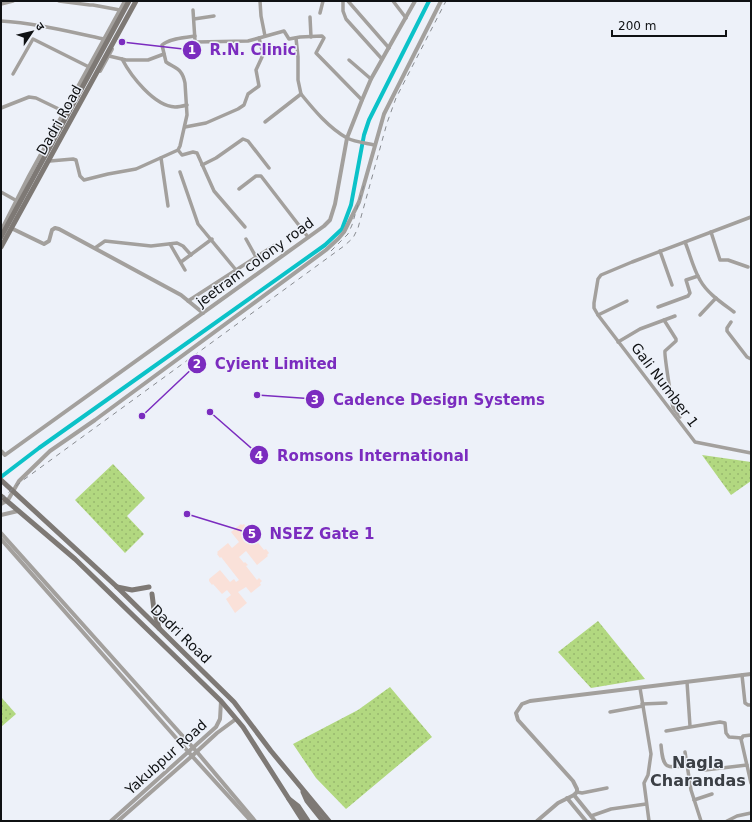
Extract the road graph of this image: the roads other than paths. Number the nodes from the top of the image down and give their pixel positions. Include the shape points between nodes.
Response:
1 (13, 1) edge
2 (59, 1) edge
3 (125, 1) edge
4 (129, 1) edge
5 (137, 1) edge
6 (260, 1) edge
7 (323, 1) edge
8 (343, 1) edge
9 (348, 1) edge
10 (393, 1) edge
11 (415, 1) edge
12 (441, 1) edge
13 (1, 4) edge
14 (120, 10) junction
15 (193, 10) dead end
16 (320, 13) dead end
17 (214, 16) dead end
18 (310, 17) dead end
19 (406, 18) junction
20 (194, 19) junction
21 (1, 21) edge
22 (195, 36) junction
23 (265, 36) junction
24 (311, 37) junction
25 (259, 38) junction
26 (296, 38) junction
27 (104, 39) junction
28 (100, 46) junction
29 (389, 48) junction
30 (112, 51) junction
31 (164, 54) junction
32 (109, 56) junction
33 (122, 59) junction
34 (382, 59) junction
35 (349, 60) dead end
36 (89, 67) junction
37 (14, 74) dead end
38 (371, 80) junction
39 (301, 94) junction
40 (362, 100) junction
41 (187, 105) junction
42 (1, 108) edge
43 (65, 112) junction
44 (265, 122) dead end
45 (185, 127) junction
46 (348, 138) junction
47 (373, 145) junction
48 (178, 150) junction
49 (161, 158) junction
50 (50, 161) junction
51 (202, 165) junction
52 (269, 168) dead end
53 (180, 172) dead end
54 (239, 189) dead end
55 (1, 192) edge
56 (17, 201) junction
57 (26, 205) junction
58 (168, 206) dead end
59 (751, 217) edge
60 (244, 227) dead end
61 (13, 229) junction
62 (1, 231) edge
63 (711, 232) junction
64 (1, 237) edge
65 (308, 237) junction
66 (246, 239) dead end
67 (212, 240) junction
68 (685, 242) junction
69 (170, 244) junction
70 (275, 245) dead end
71 (1, 248) edge
72 (95, 248) junction
73 (660, 251) junction
74 (191, 254) junction
75 (256, 257) junction
76 (180, 262) junction
77 (748, 267) dead end
78 (186, 270) dead end
79 (236, 270) junction
80 (698, 276) junction
81 (672, 285) dead end
82 (716, 298) junction
83 (188, 301) junction
84 (627, 301) dead end
85 (658, 307) dead end
86 (734, 312) dead end
87 (203, 313) junction
88 (598, 315) junction
89 (700, 315) dead end
90 (675, 316) dead end
91 (664, 320) junction
92 (730, 322) dead end
93 (618, 342) junction
94 (751, 359) edge
95 (680, 418) dead end
96 (1, 451) edge
97 (751, 453) edge
98 (2, 481) edge
99 (12, 491) junction
100 (1, 496) edge
101 (7, 502) junction
102 (1, 504) edge
103 (18, 511) junction
104 (1, 515) edge
105 (1, 533) edge
106 (1, 539) edge
107 (116, 586) junction
108 (148, 587) dead end
109 (152, 594) dead end
110 (159, 629) junction
111 (751, 674) edge
112 (742, 675) junction
113 (687, 682) junction
114 (640, 688) junction
115 (221, 702) junction
116 (666, 703) dead end
117 (643, 705) junction
118 (751, 705) edge
119 (610, 712) dead end
120 (236, 718) junction
121 (690, 726) junction
122 (666, 731) dead end
123 (751, 735) edge
124 (742, 738) junction
125 (661, 745) dead end
126 (195, 750) junction
127 (686, 752) dead end
128 (190, 754) junction
129 (747, 765) junction
130 (688, 766) junction
131 (705, 770) dead end
132 (751, 783) edge
133 (608, 788) dead end
134 (302, 789) junction
135 (575, 794) junction
136 (712, 794) dead end
137 (287, 798) junction
138 (567, 798) junction
139 (694, 800) junction
140 (646, 804) junction
141 (751, 814) edge
142 (591, 816) junction
143 (112, 821) edge
144 (118, 821) edge
145 (251, 821) edge
146 (255, 821) edge
147 (303, 821) edge
148 (308, 821) edge
149 (323, 821) edge
150 (328, 821) edge
151 (537, 821) edge
152 (586, 821) edge
153 (595, 821) edge
154 (649, 821) edge
155 (701, 821) edge
156 (727, 821) edge

1 - 13 street
2 - 14 street
3 - 14 street, Dadri Road
4 - 64 main road, bridge
5 - 30 street, Dadri Road
5 - 71 main road, bridge
6 - 23 street
7 - 16 street
8 - 34 street via 342,11 346,18
9 - 29 street
10 - 19 street
11 - 19 street, jeetram colony road
12 - 47 street via 384,114
14 - 27 street, Dadri Road
15 - 20 street
17 - 20 street
18 - 24 street
19 - 29 street, jeetram colony road
20 - 22 street
21 - 27 street via 54,28
22 - 25 street via 198,43 248,41
22 - 31 street via 165,43 162,48
23 - 25 street
23 - 26 street via 284,31 289,39
24 - 26 street
24 - 40 street via 324,37 316,51 317,54
25 - 45 street via 262,57 256,70 259,86 248,94 244,105 206,123
26 - 39 street
27 - 28 street, Dadri Road
28 - 30 street
28 - 36 street, Dadri Road
29 - 34 street, jeetram colony road
30 - 32 street, Dadri Road
31 - 33 street via 148,60
31 - 41 street via 166,62 178,68 184,79
32 - 33 street
32 - 50 street, Dadri Road
33 - 41 street via 137,82 152,96 174,107
34 - 38 street, jeetram colony road
35 - 38 street
36 - 37 street via 33,39
36 - 43 street, Dadri Road
38 - 40 street, jeetram colony road
39 - 44 street
39 - 46 street via 326,122
40 - 46 street, jeetram colony road
41 - 45 street
42 - 43 street via 29,97
43 - 56 street, Dadri Road
45 - 48 street
46 - 47 street
46 - 65 street, jeetram colony road via 330,220
47 - 99 street via 360,202 338,239 50,451
48 - 49 street
48 - 51 street via 182,155 195,152
49 - 50 street via 136,169 84,180 80,176 76,160
49 - 58 street
50 - 57 street, Dadri Road
51 - 52 street via 243,139 248,141
51 - 60 street via 218,198
53 - 67 street via 195,216
54 - 65 street via 256,176 261,176
55 - 56 street
56 - 57 street
56 - 62 street, Dadri Road
57 - 61 street, Dadri Road
59 - 63 street
61 - 71 street, Dadri Road
61 - 72 street via 44,244 49,241 52,230 60,229
63 - 68 street
63 - 77 street via 720,260
65 - 87 street, jeetram colony road
66 - 75 street
67 - 74 street
67 - 79 street
68 - 73 street
68 - 80 street
69 - 72 street via 150,246 104,242
69 - 74 street via 180,244
69 - 76 street
70 - 75 street
72 - 83 street
73 - 81 street
73 - 88 street via 599,276 594,304
74 - 76 street
75 - 79 street
76 - 78 street
79 - 83 street
80 - 82 street
80 - 85 street via 686,280 690,293 688,296
82 - 86 street
82 - 89 street
83 - 87 street
84 - 88 street
87 - 96 street, jeetram colony road via 5,455
88 - 93 street, Gali Number 1
90 - 91 street
91 - 93 street via 640,329
91 - 95 street via 676,339 665,351 664,356 673,407
92 - 94 street via 728,331
93 - 97 street, Gali Number 1 via 694,442
98 - 99 main road, Dadri Road
99 - 101 street
99 - 107 main road, Dadri Road
100 - 101 main road, Dadri Road
101 - 102 street
101 - 103 main road, Dadri Road
103 - 104 street
103 - 115 main road, Dadri Road via 75,559
105 - 126 street
106 - 128 street
107 - 108 main road via 132,590
107 - 110 main road, Dadri Road
109 - 110 main road
110 - 134 main road, Dadri Road via 234,702
111 - 112 street
112 - 113 street
112 - 118 street via 745,703
113 - 114 street
113 - 121 street
114 - 117 street
114 - 135 street via 530,701 522,704 517,711 518,720 573,781
115 - 120 main road, Dadri Road
115 - 126 street, Yakubpur Road via 218,724
116 - 117 street
117 - 119 street
117 - 140 street via 651,754 644,783
120 - 126 street, Yakubpur Road
120 - 137 main road, Dadri Road
121 - 122 street
121 - 124 street via 723,722 728,736
123 - 124 street
124 - 129 street
125 - 130 street via 662,758 667,766
126 - 128 street, Yakubpur Road
126 - 146 street
127 - 130 street
128 - 143 street, Yakubpur Road
128 - 144 street, Yakubpur Road
128 - 145 street
129 - 131 street
129 - 132 street
130 - 139 street
133 - 135 street
134 - 149 main road via 307,801
134 - 150 main road, Dadri Road
135 - 138 street
135 - 142 street
136 - 139 street
137 - 147 main road, Dadri Road
137 - 148 main road via 298,806
138 - 151 street
138 - 152 street
139 - 155 street
140 - 142 street via 618,808
140 - 154 street
141 - 156 street
142 - 153 street

